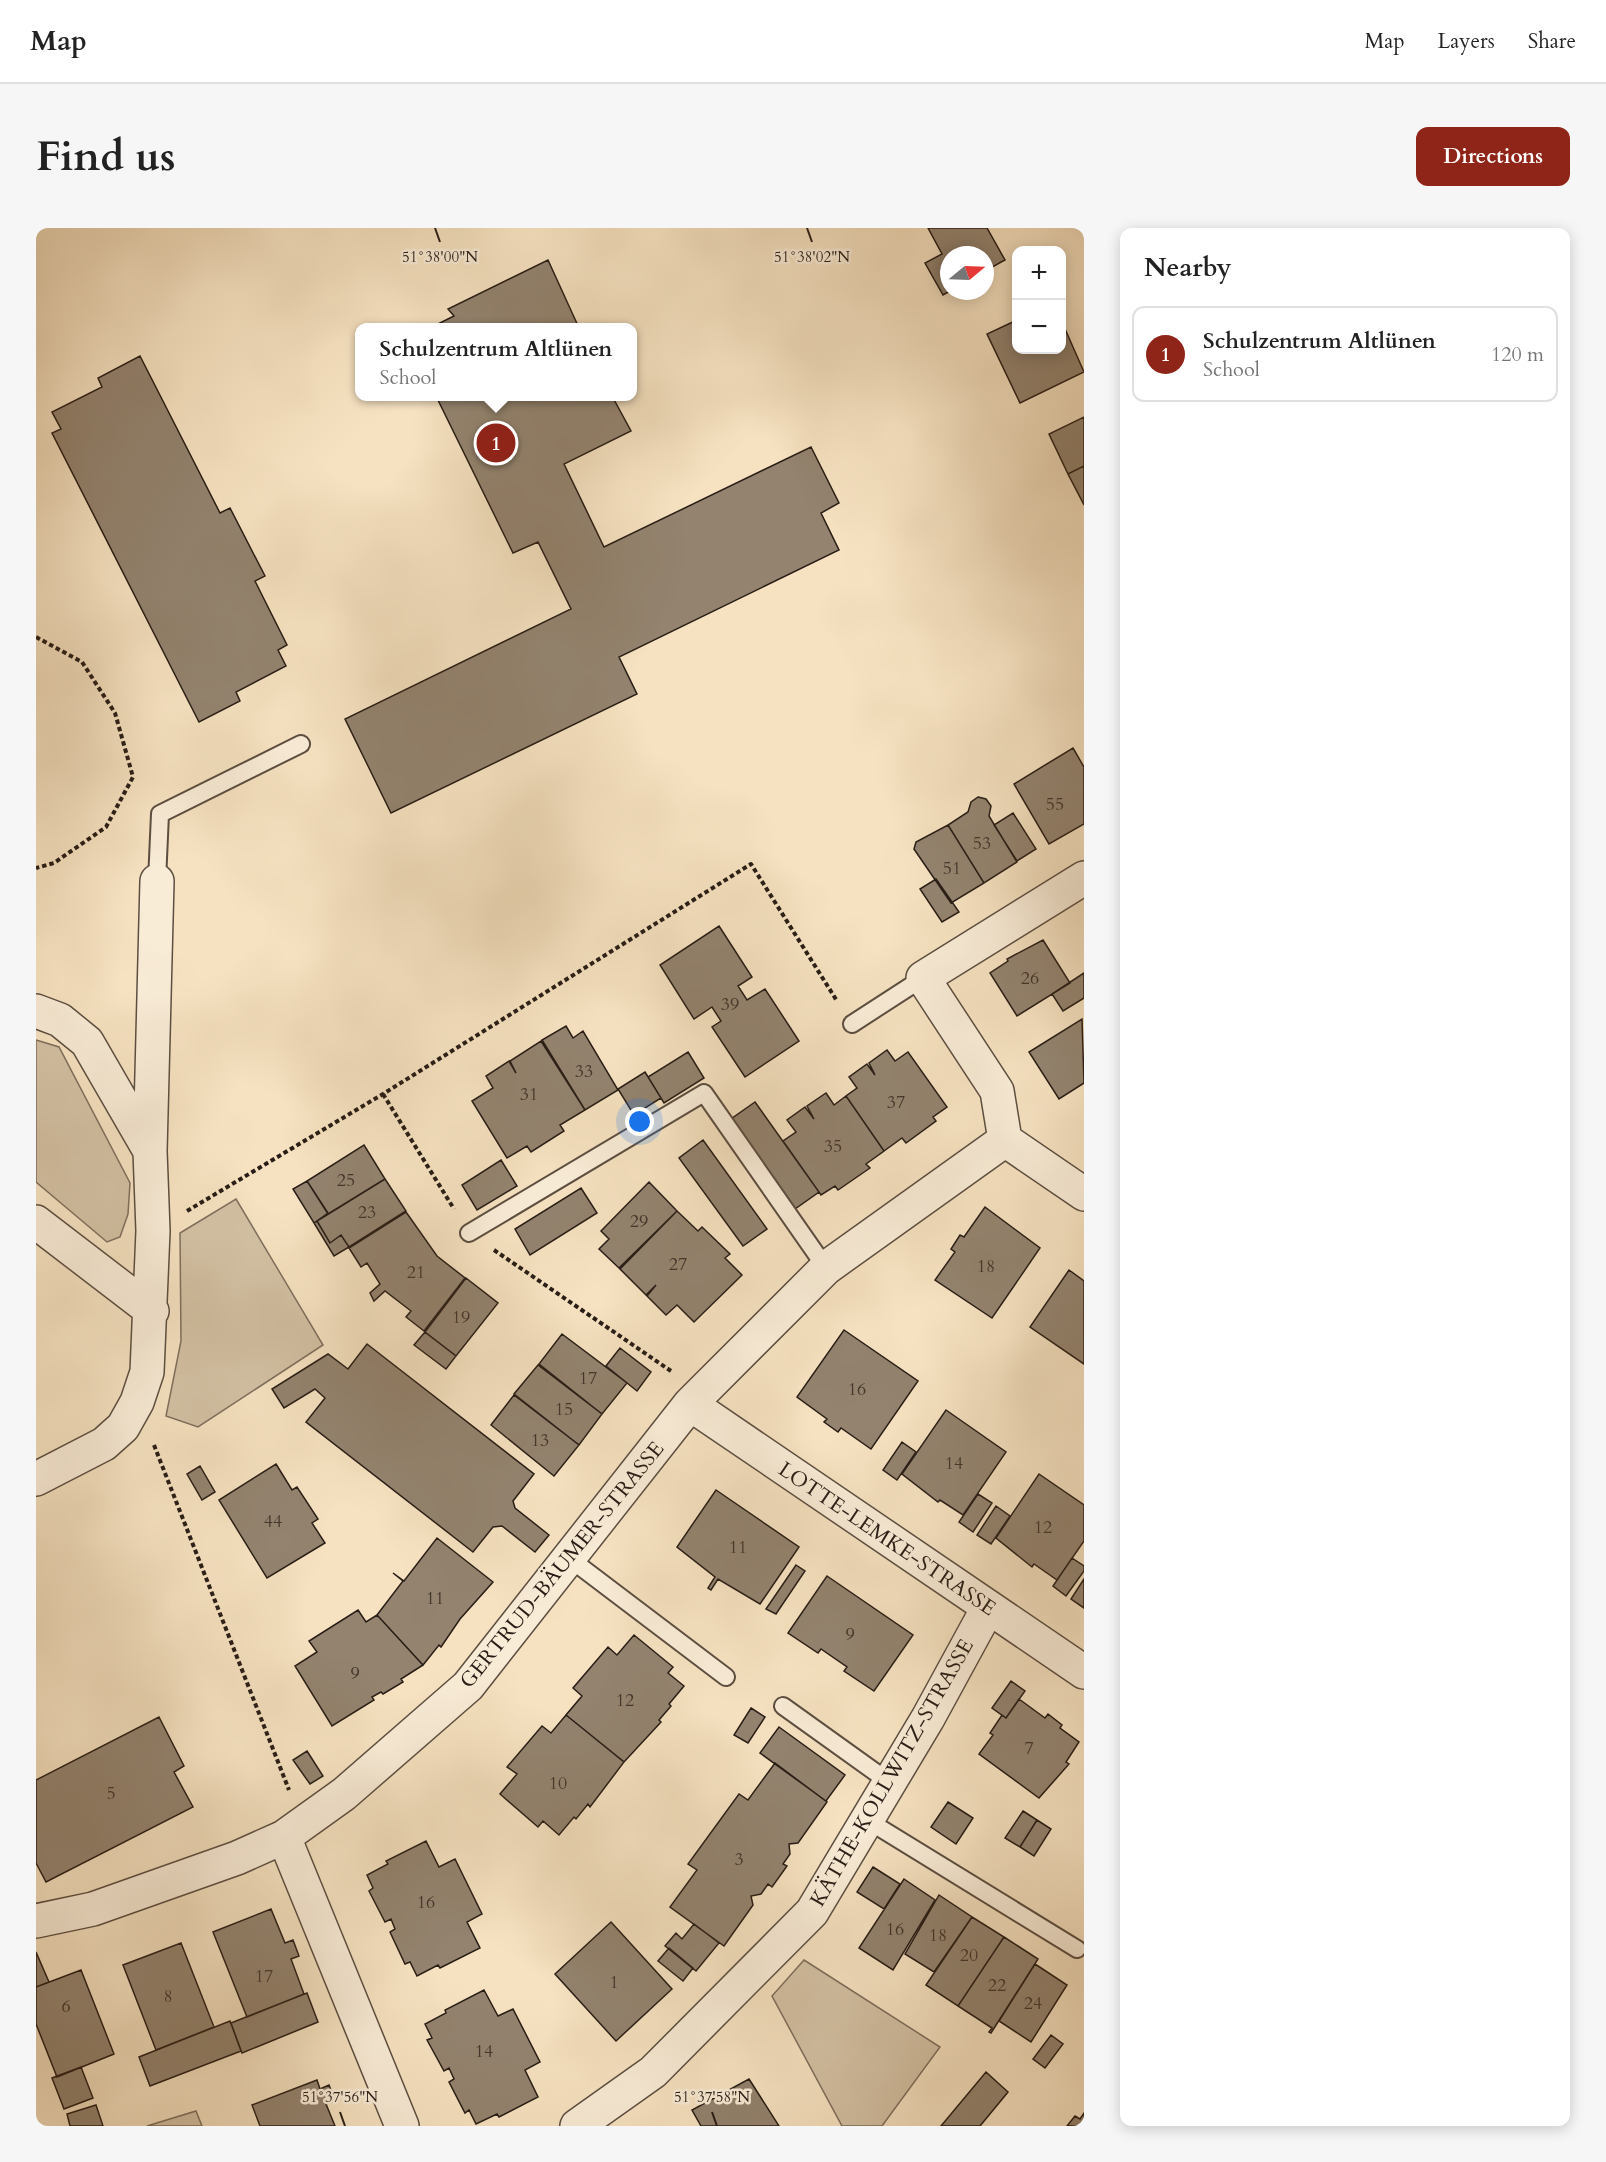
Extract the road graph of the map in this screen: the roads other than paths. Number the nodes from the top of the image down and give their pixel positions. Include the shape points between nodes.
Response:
1 (301, 744) dead end
2 (1084, 878) edge
3 (157, 881) joint
4 (923, 978) junction
5 (36, 1011) edge
6 (852, 1024) road end
7 (1005, 1140) junction
8 (150, 1151) junction
9 (1084, 1194) edge
10 (36, 1221) edge
11 (469, 1233) road end
12 (826, 1268) junction
13 (152, 1311) junction
14 (696, 1398) junction
15 (36, 1479) edge
16 (569, 1558) junction
17 (988, 1608) junction
18 (1084, 1672) edge
19 (726, 1677) dead end
20 (783, 1706) dead end
21 (890, 1782) junction
22 (867, 1820) junction
23 (293, 1831) junction
24 (36, 1921) edge
25 (1077, 1949) dead end
26 (402, 2126) edge
27 (577, 2126) edge

1 - 3 lane via 160,814
2 - 4 street
3 - 8 street
4 - 6 lane
4 - 7 street via 997,1090
5 - 8 street via 60,1020 87,1042
7 - 9 street
7 - 12 street, GERTRUD-BÄUMER-STRASSE
8 - 13 street
10 - 13 street
11 - 12 lane via 704,1094
12 - 14 street, GERTRUD-BÄUMER-STRASSE
13 - 15 street via 147,1372 123,1427 104,1444
14 - 16 street, GERTRUD-BÄUMER-STRASSE
14 - 17 street, LOTTE-LEMKE-STRASSE
16 - 19 lane
16 - 23 street, GERTRUD-BÄUMER-STRASSE via 468,1686 344,1794
17 - 18 street, LOTTE-LEMKE-STRASSE
17 - 21 street, KÄTHE-KOLLWITZ-STRASSE
20 - 21 lane
21 - 22 street, KÄTHE-KOLLWITZ-STRASSE
22 - 25 lane
22 - 27 street, KÄTHE-KOLLWITZ-STRASSE via 812,1912 653,2072
23 - 24 street, GERTRUD-BÄUMER-STRASSE via 237,1858 93,1909
23 - 26 street

